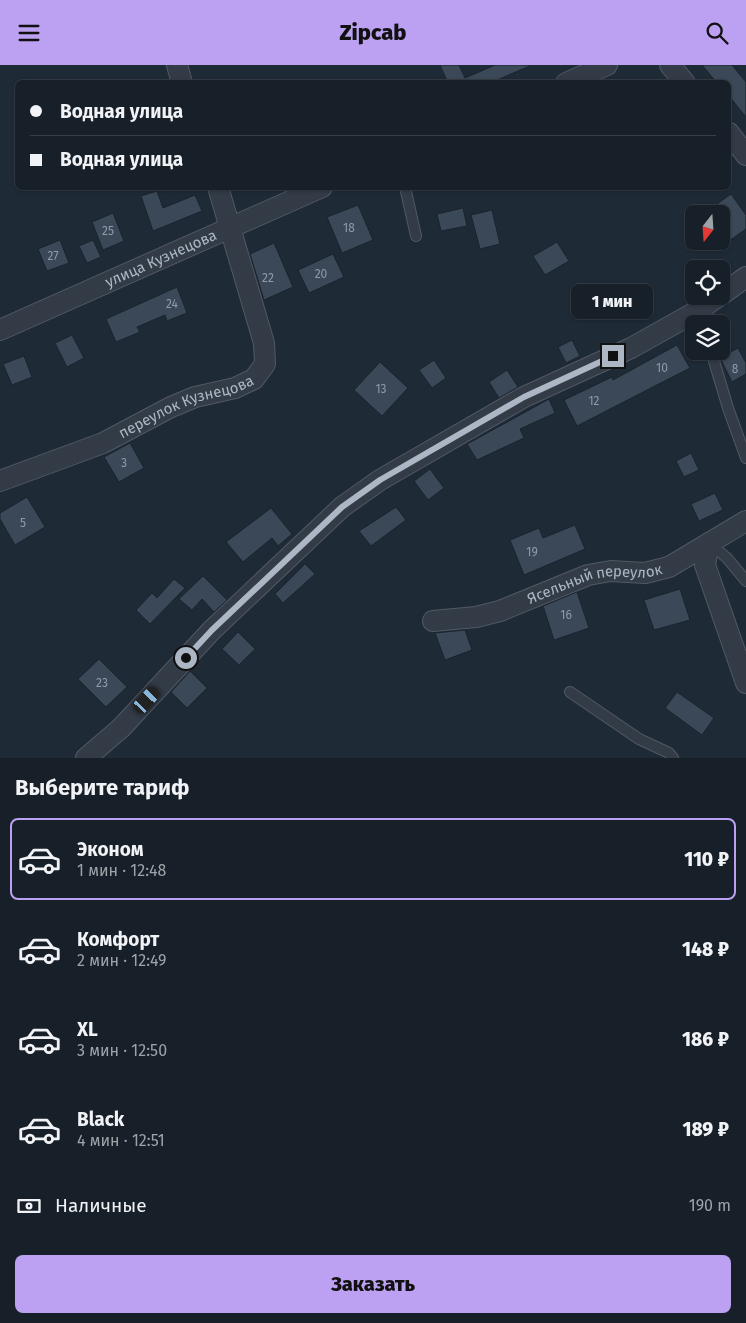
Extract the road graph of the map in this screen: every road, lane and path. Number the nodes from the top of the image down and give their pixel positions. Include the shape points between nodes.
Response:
1 (176, 65) edge
2 (607, 65) edge
3 (670, 65) edge
4 (181, 80) edge
5 (573, 80) edge
6 (682, 80) edge
7 (731, 136) edge
8 (746, 155) edge
9 (219, 190) edge
10 (315, 190) edge
11 (406, 190) edge
12 (231, 228) junction
13 (416, 236) dead end
14 (746, 277) edge
15 (730, 288) edge
16 (711, 305) edge
17 (703, 315) edge
18 (685, 324) edge
19 (0, 330) edge
20 (714, 360) edge
21 (746, 458) edge
22 (0, 481) edge
23 (746, 521) edge
24 (709, 543) junction
25 (746, 581) edge
26 (433, 621) dead end
27 (746, 683) edge
28 (570, 692) dead end
29 (86, 758) edge
30 (673, 758) edge

1 - 4 street
2 - 5 street
3 - 6 street
7 - 8 street
9 - 12 street, переулок Кузнецова
10 - 12 street, улица Кузнецова
11 - 13 lane
12 - 19 street, улица Кузнецова
12 - 22 street, переулок Кузнецова via 264,343 265,364 254,379 235,388 187,400 103,443
14 - 15 street
16 - 17 street
18 - 29 street via 524,397 380,480 342,507 212,630 121,728
20 - 21 lane
23 - 24 street, Ясельный переулок
24 - 25 lane
24 - 26 street, Ясельный переулок via 669,567 645,573 611,571 588,575 500,611
24 - 27 street via 705,565
28 - 30 lane

